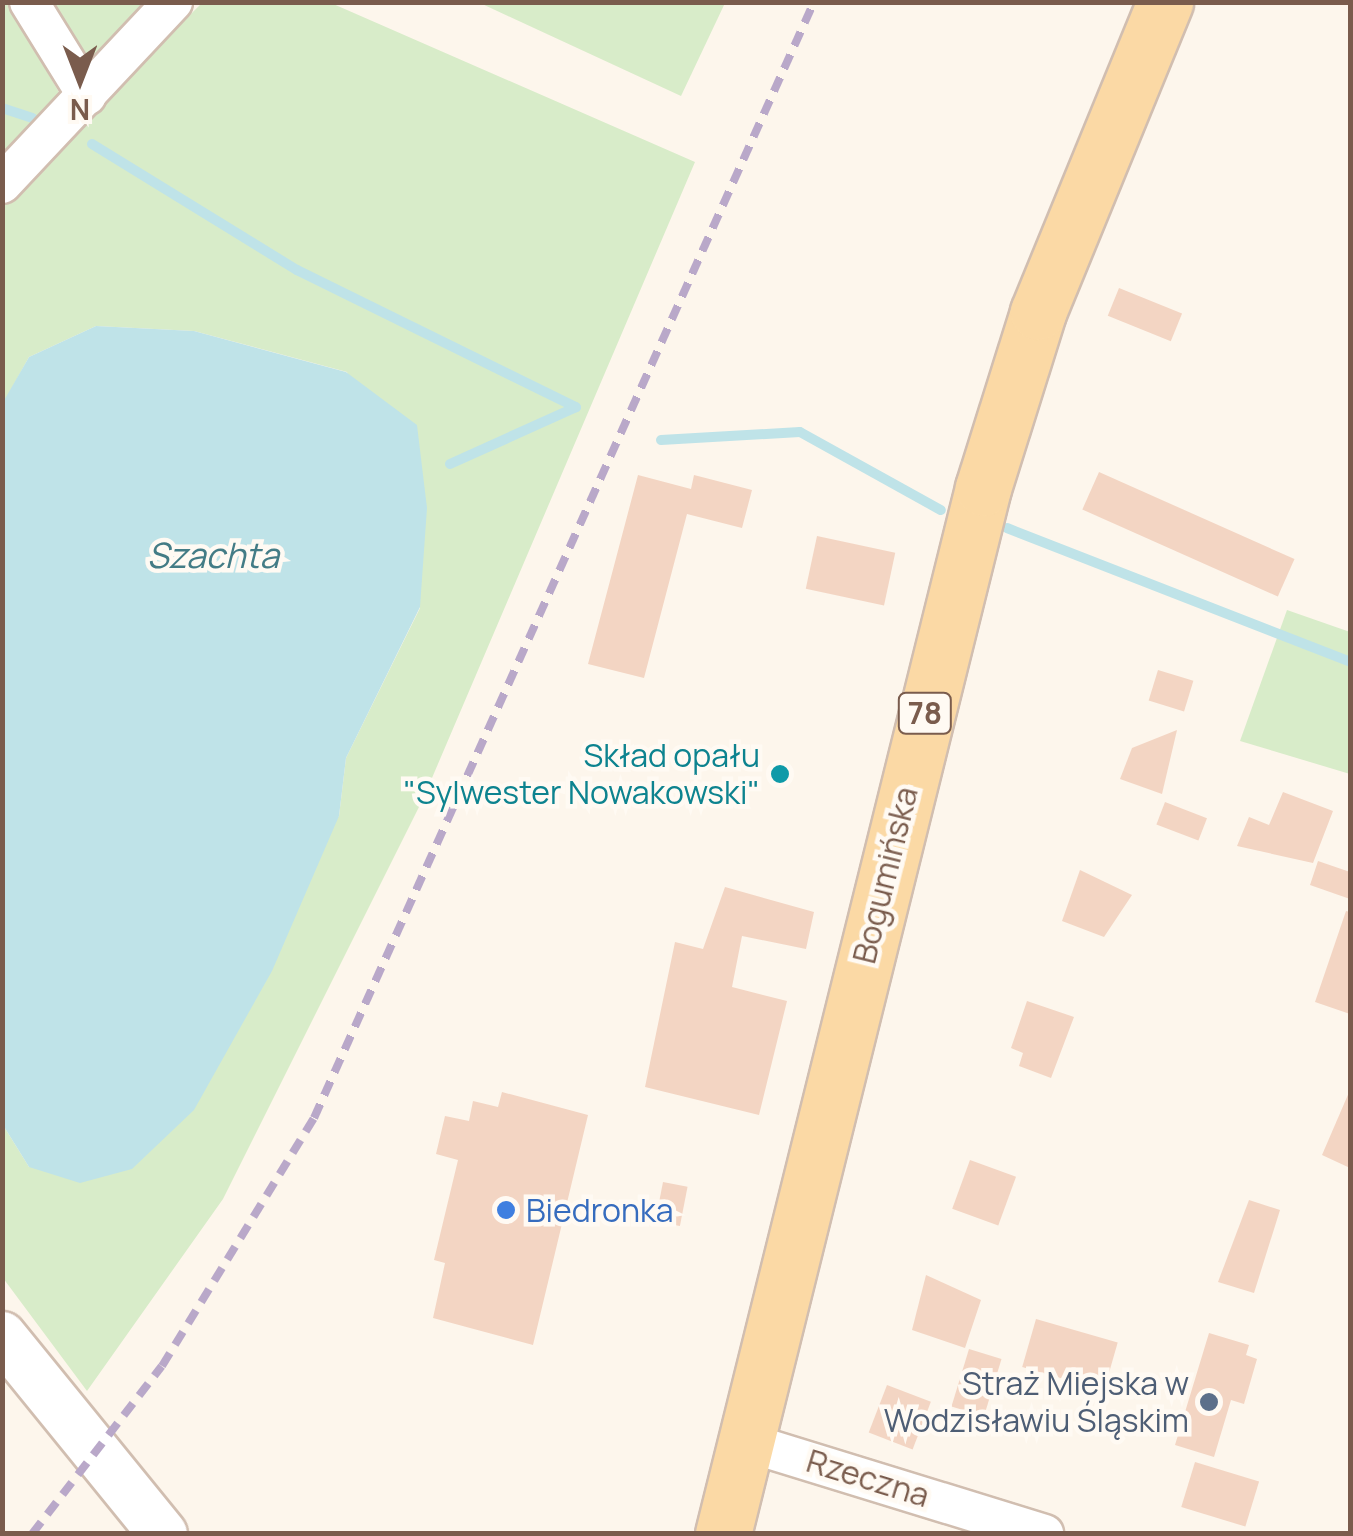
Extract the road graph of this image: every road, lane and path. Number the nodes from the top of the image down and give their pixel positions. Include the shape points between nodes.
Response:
1 (30, 2) edge
2 (173, 2) edge
3 (1165, 2) edge
4 (87, 96) junction
5 (2, 184) edge
6 (2, 1336) edge
7 (749, 1443) junction
8 (163, 1534) edge
9 (723, 1534) edge
10 (1044, 1534) edge

1 - 4 street
2 - 4 street
3 - 7 main road, Bogumińska / 78 via 1038,312 983,488
4 - 5 street
6 - 8 street
7 - 9 main road, Bogumińska / 78
7 - 10 street, Rzeczna

